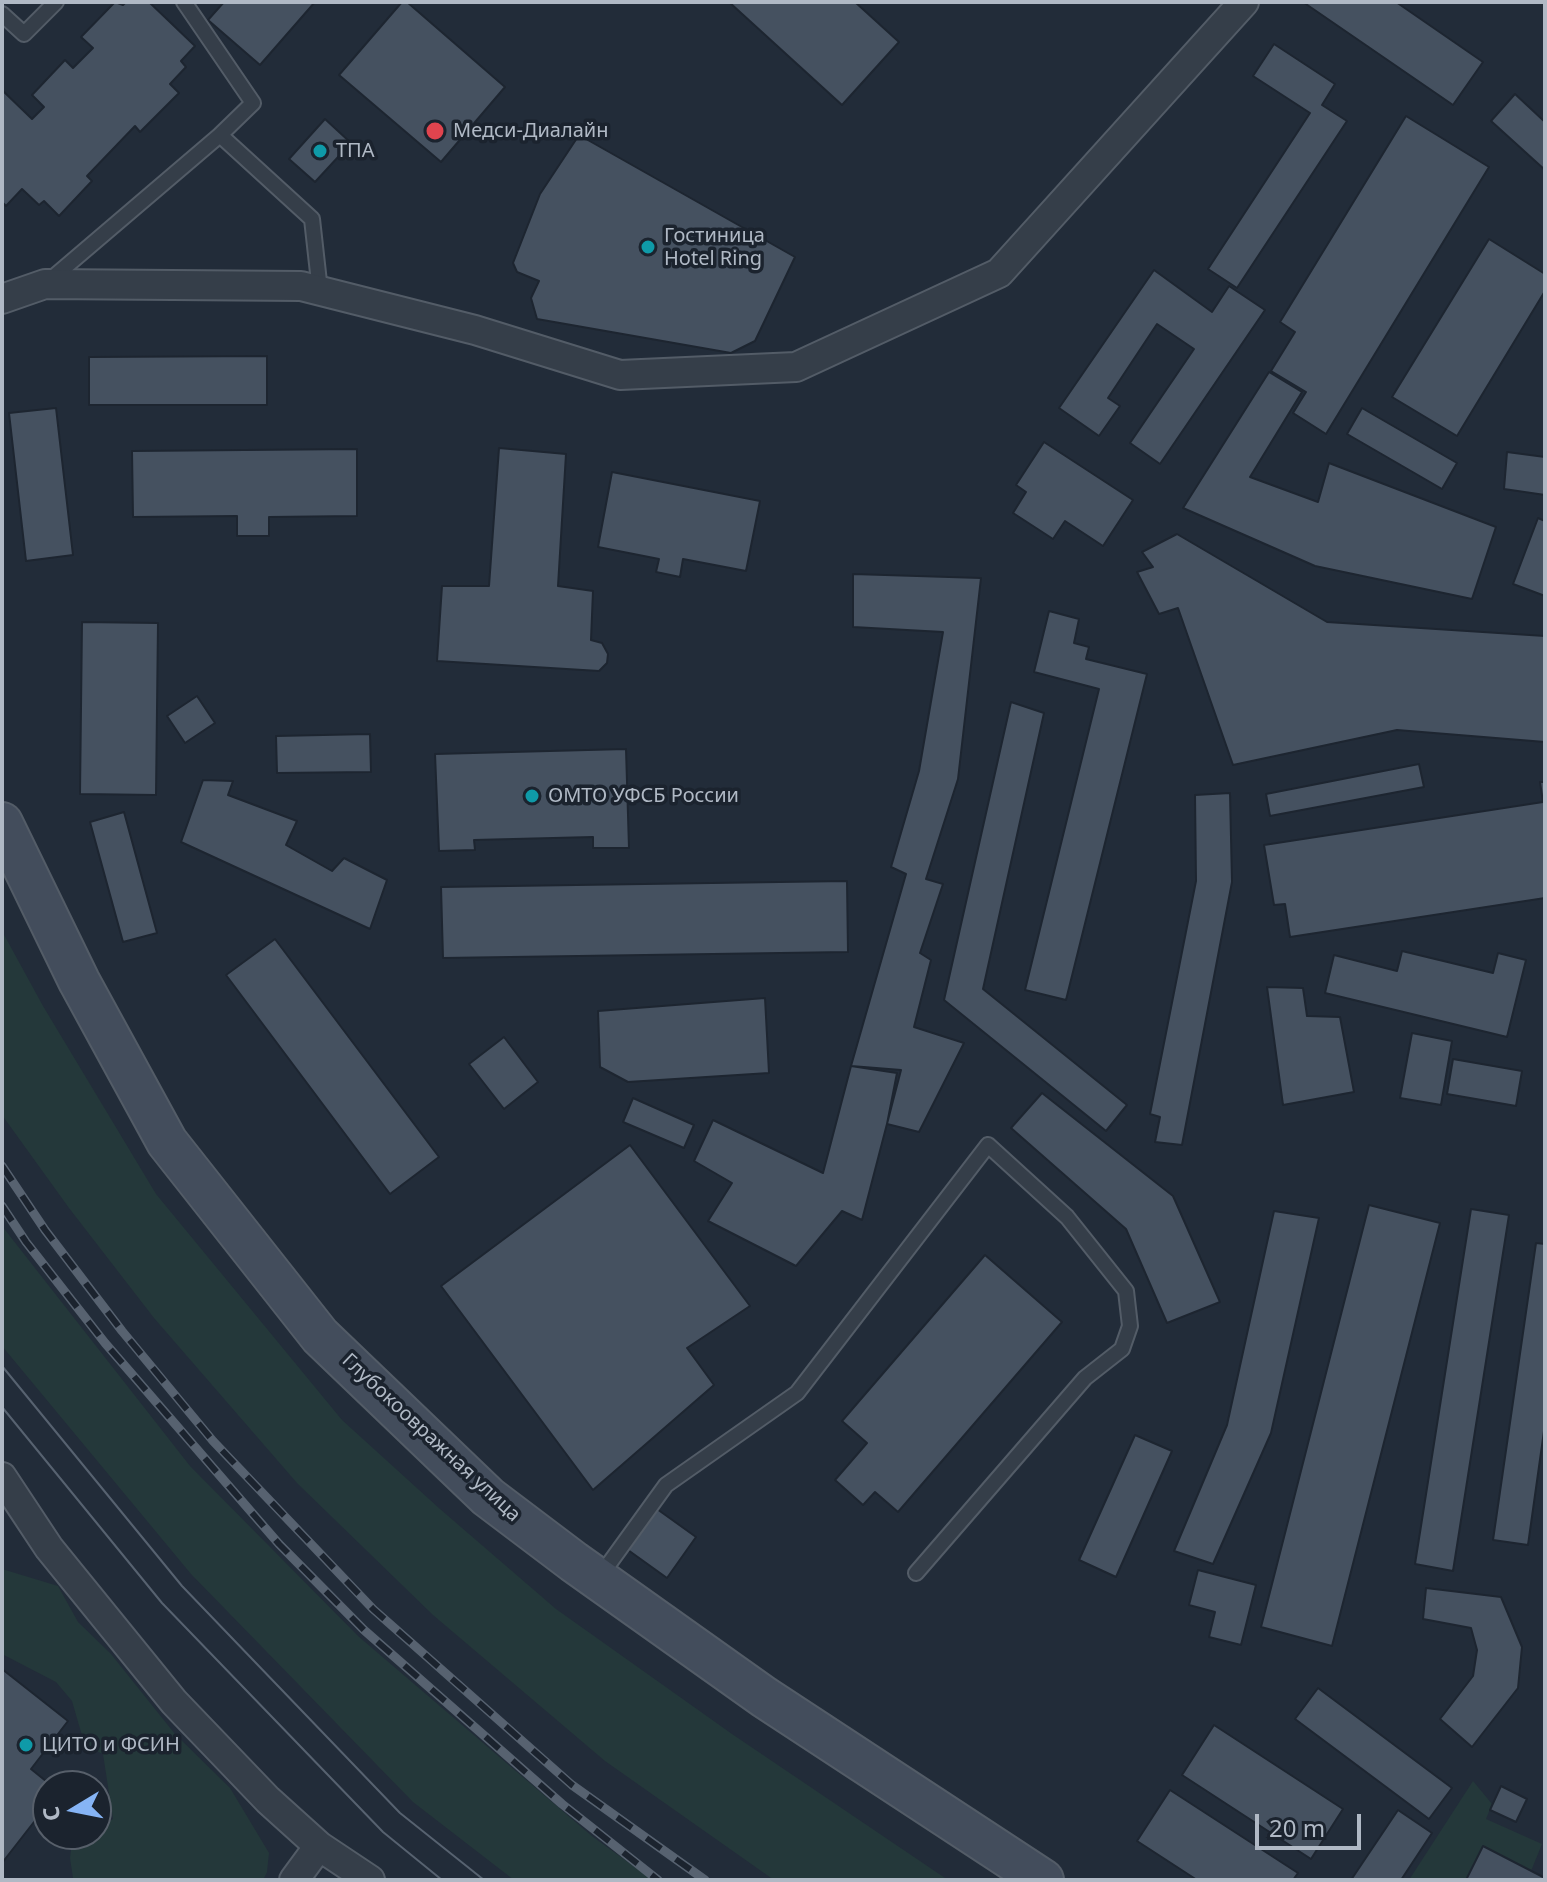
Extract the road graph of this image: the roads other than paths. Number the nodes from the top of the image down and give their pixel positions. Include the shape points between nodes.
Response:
1 (56, 2) edge
2 (184, 2) edge
3 (1244, 2) edge
4 (2, 14) edge
5 (220, 135) junction
6 (45, 284) junction
7 (320, 291) junction
8 (2, 299) edge
9 (2, 823) edge
10 (2, 1477) edge
11 (916, 1573) dead end
12 (598, 1579) junction
13 (319, 1846) junction
14 (294, 1880) edge
15 (370, 1880) edge
16 (1043, 1880) edge

1 - 4 lane via 24,34
2 - 5 lane via 253,103
3 - 7 street via 999,273 796,367 620,375 475,330
5 - 6 lane
5 - 7 lane via 312,219
6 - 7 street via 301,286
6 - 8 street
9 - 12 main road, Глубокоовражная улица via 79,981 167,1142 251,1249 320,1336 488,1497
10 - 13 street via 49,1548 174,1702
11 - 12 lane via 1085,1378 1122,1349 1130,1326 1126,1291 1067,1217 988,1145 797,1393 666,1485
12 - 16 main road, Глубокоовражная улица via 764,1697
13 - 14 street
13 - 15 street

